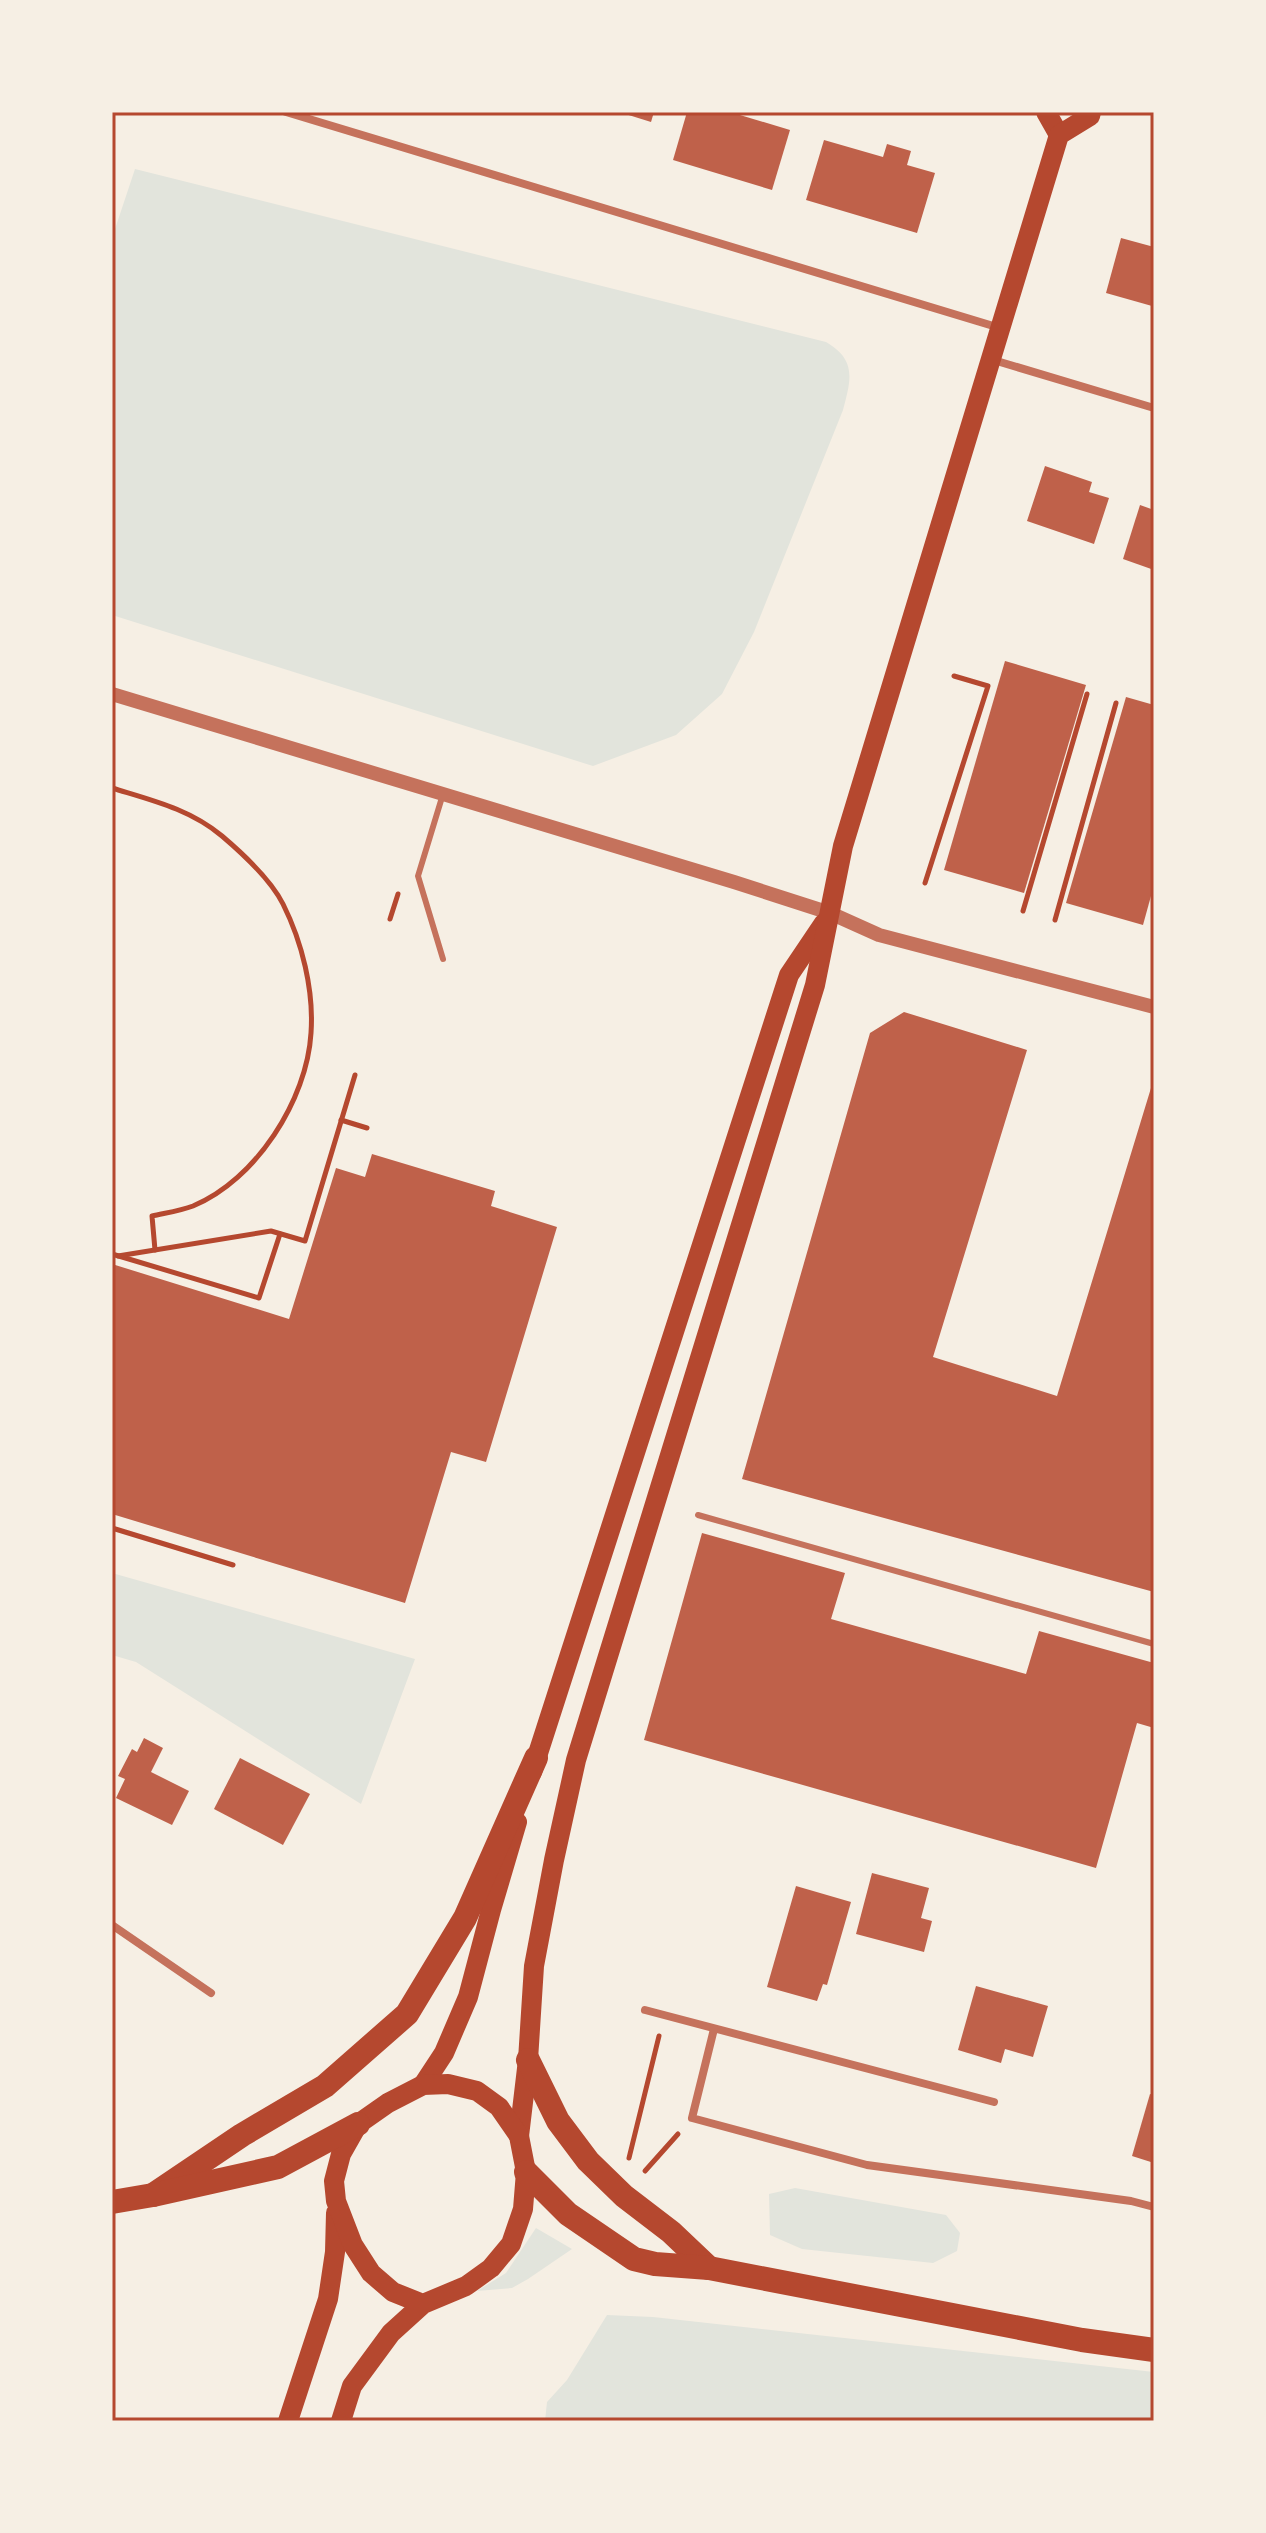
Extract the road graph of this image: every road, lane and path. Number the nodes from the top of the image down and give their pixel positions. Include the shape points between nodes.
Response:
1 (286, 112) edge
2 (1046, 112) edge
3 (1091, 112) edge
4 (1059, 135) junction
5 (1000, 328) junction
6 (989, 359) junction
7 (1154, 408) edge
8 (954, 676) dead end
9 (112, 694) edge
10 (1087, 694) dead end
11 (1116, 703) dead end
12 (112, 788) edge
13 (443, 794) junction
14 (925, 883) dead end
15 (1023, 911) dead end
16 (830, 913) junction
17 (1055, 920) dead end
18 (443, 959) dead end
19 (1154, 1007) edge
20 (355, 1075) dead end
21 (341, 1120) junction
22 (367, 1128) dead end
23 (280, 1234) junction
24 (155, 1250) junction
25 (115, 1255) edge
26 (698, 1515) dead end
27 (112, 1528) edge
28 (233, 1565) dead end
29 (1154, 1644) edge
30 (536, 1758) junction
31 (112, 1925) edge
32 (211, 1993) dead end
33 (645, 2010) dead end
34 (664, 2015) junction
35 (714, 2029) junction
36 (528, 2060) junction
37 (423, 2085) junction
38 (994, 2102) dead end
39 (692, 2118) junction
40 (358, 2124) junction
41 (519, 2136) junction
42 (627, 2165) dead end
43 (526, 2172) junction
44 (640, 2177) dead end
45 (153, 2195) junction
46 (336, 2201) junction
47 (112, 2202) edge
48 (1154, 2207) edge
49 (709, 2268) junction
50 (423, 2304) junction
51 (1154, 2350) edge
52 (288, 2421) edge
53 (341, 2421) edge

1 - 5 street
2 - 4 main road
3 - 4 main road
4 - 5 main road
5 - 6 main road
6 - 7 street
6 - 16 main road via 843,846
8 - 14 path via 988,686
9 - 13 street
10 - 15 path
11 - 17 path
12 - 24 path via 183,810 221,835 256,868 282,901 310,993 305,1065 279,1130 226,1186 193,1206 152,1216
13 - 16 street
13 - 18 lane via 418,876
16 - 19 street via 879,935
16 - 30 main road via 789,975
16 - 36 main road via 815,985 576,1760 534,1966
20 - 21 path
21 - 22 path
21 - 23 path via 305,1241
23 - 24 path via 271,1231
23 - 25 path via 259,1298
24 - 25 path
26 - 29 lane
27 - 28 path
30 - 37 main road via 468,1997 444,2053
30 - 45 highway via 465,1918 407,2014 325,2086
31 - 32 street
33 - 34 street
34 - 35 street
34 - 42 path
35 - 38 street
35 - 39 street
36 - 41 main road
36 - 49 highway via 558,2121 588,2161
37 - 40 main road
37 - 41 main road via 477,2091 499,2107
39 - 44 path
39 - 48 street via 867,2165
40 - 45 highway via 278,2167
40 - 46 main road via 341,2154 334,2181
41 - 43 main road
43 - 49 highway via 568,2214 634,2259
43 - 50 main road via 523,2209 511,2244 466,2286
45 - 47 highway
46 - 50 main road via 371,2273 393,2292
46 - 52 main road via 328,2299
49 - 51 highway
50 - 53 main road via 391,2333 352,2386

